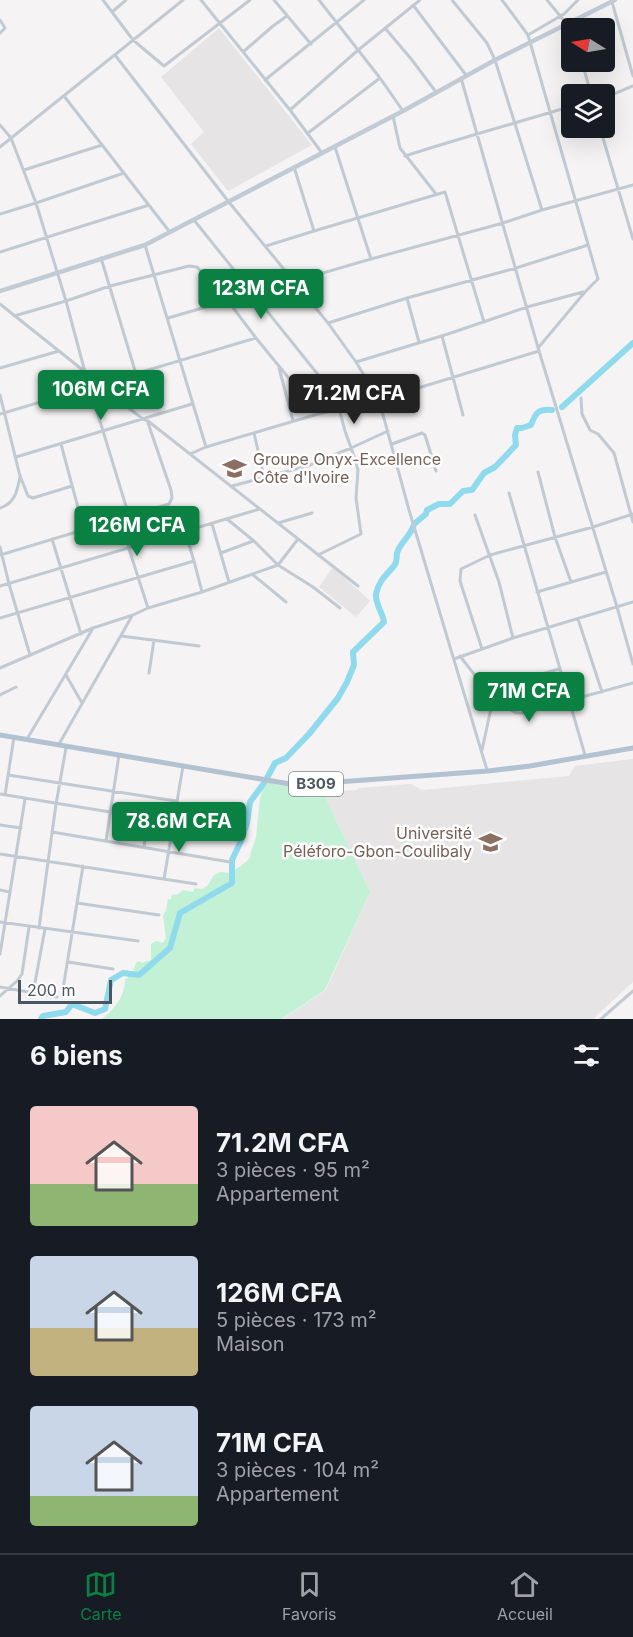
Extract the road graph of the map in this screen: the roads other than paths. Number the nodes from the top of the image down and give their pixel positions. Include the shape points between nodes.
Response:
1 (103, 0) edge
2 (126, 0) edge
3 (183, 0) edge
4 (201, 0) edge
5 (250, 0) edge
6 (274, 0) edge
7 (319, 0) edge
8 (364, 0) edge
9 (420, 0) edge
10 (452, 0) edge
11 (502, 0) edge
12 (547, 0) edge
13 (578, 0) edge
14 (613, 1) edge
15 (413, 5) junction
16 (112, 12) junction
17 (287, 16) junction
18 (561, 16) junction
19 (563, 18) edge
20 (577, 18) edge
21 (0, 20) edge
22 (337, 23) junction
23 (220, 24) junction
24 (561, 26) edge
25 (385, 28) junction
26 (0, 33) edge
27 (528, 35) junction
28 (133, 40) junction
29 (530, 42) junction
30 (311, 44) junction
31 (357, 51) junction
32 (243, 52) junction
33 (115, 55) junction
34 (495, 60) junction
35 (633, 76) edge
36 (464, 77) junction
37 (380, 78) junction
38 (265, 80) junction
39 (633, 86) edge
40 (436, 92) junction
41 (615, 93) edge
42 (64, 96) junction
43 (290, 110) junction
44 (561, 110) edge
45 (403, 111) junction
46 (550, 113) junction
47 (393, 116) junction
48 (514, 124) junction
49 (0, 125) edge
50 (308, 133) junction
51 (477, 133) junction
52 (11, 138) junction
53 (603, 138) edge
54 (102, 145) junction
55 (335, 146) junction
56 (0, 147) edge
57 (322, 153) junction
58 (405, 156) junction
59 (294, 167) junction
60 (24, 170) junction
61 (124, 173) junction
62 (633, 185) edge
63 (617, 189) junction
64 (436, 194) junction
65 (228, 201) junction
66 (575, 201) junction
67 (36, 203) junction
68 (149, 205) junction
69 (542, 210) junction
70 (0, 212) edge
71 (358, 217) junction
72 (194, 220) junction
73 (503, 224) junction
74 (314, 231) junction
75 (170, 233) junction
76 (458, 236) junction
77 (45, 237) junction
78 (633, 239) edge
79 (145, 245) junction
80 (588, 245) junction
81 (266, 246) junction
82 (0, 252) edge
83 (101, 258) junction
84 (371, 260) junction
85 (516, 268) junction
86 (57, 273) junction
87 (155, 274) junction
88 (472, 280) junction
89 (295, 281) junction
90 (110, 286) junction
91 (0, 291) edge
92 (585, 292) junction
93 (253, 294) junction
94 (407, 298) junction
95 (228, 301) junction
96 (66, 302) junction
97 (0, 304) edge
98 (527, 307) junction
99 (14, 316) junction
100 (168, 318) junction
101 (484, 322) junction
102 (328, 323) junction
103 (442, 336) junction
104 (256, 338) junction
105 (419, 342) junction
106 (539, 349) junction
107 (59, 351) junction
108 (180, 361) junction
109 (356, 362) junction
110 (278, 365) junction
111 (0, 368) edge
112 (85, 372) junction
113 (136, 374) junction
114 (453, 378) junction
115 (98, 385) junction
116 (90, 387) junction
117 (0, 395) edge
118 (581, 398) dead end
119 (379, 399) junction
120 (192, 404) junction
121 (341, 408) junction
122 (5, 413) junction
123 (0, 414) edge
124 (318, 414) junction
125 (463, 415) dead end
126 (143, 419) junction
127 (148, 421) junction
128 (293, 421) junction
129 (103, 431) junction
130 (388, 431) junction
131 (254, 433) junction
132 (61, 444) junction
133 (391, 444) junction
134 (206, 447) junction
135 (351, 448) junction
136 (190, 454) junction
137 (16, 457) junction
138 (436, 471) dead end
139 (538, 472) dead end
140 (20, 476) junction
141 (264, 477) junction
142 (72, 486) junction
143 (232, 486) junction
144 (509, 493) dead end
145 (0, 508) edge
146 (260, 509) junction
147 (312, 513) dead end
148 (632, 514) edge
149 (476, 515) dead end
150 (129, 516) junction
151 (122, 519) junction
152 (227, 519) junction
153 (633, 522) edge
154 (278, 523) junction
155 (212, 524) junction
156 (593, 527) junction
157 (84, 530) junction
158 (185, 531) junction
159 (555, 537) junction
160 (52, 539) junction
161 (298, 539) junction
162 (254, 541) junction
163 (523, 546) junction
164 (0, 547) edge
165 (129, 549) junction
166 (221, 553) junction
167 (1, 555) edge
168 (318, 555) junction
169 (490, 555) junction
170 (194, 561) junction
171 (278, 565) junction
172 (60, 568) junction
173 (606, 572) junction
174 (252, 574) junction
175 (138, 577) junction
176 (229, 582) junction
177 (571, 582) junction
178 (9, 584) junction
179 (0, 586) edge
180 (358, 586) dead end
181 (202, 592) junction
182 (537, 592) junction
183 (70, 599) junction
184 (286, 602) dead end
185 (633, 602) edge
186 (617, 607) junction
187 (148, 608) junction
188 (340, 608) dead end
189 (17, 613) junction
190 (133, 615) junction
191 (0, 618) edge
192 (578, 619) junction
193 (93, 628) junction
194 (547, 628) junction
195 (81, 634) junction
196 (121, 636) junction
197 (513, 638) junction
198 (154, 640) junction
199 (633, 645) edge
200 (199, 646) dead end
201 (628, 647) junction
202 (482, 649) junction
203 (30, 656) junction
204 (460, 656) junction
205 (454, 659) junction
206 (633, 664) edge
207 (0, 668) edge
208 (560, 669) junction
209 (149, 673) dead end
210 (66, 675) junction
211 (633, 683) edge
212 (16, 687) dead end
213 (602, 692) junction
214 (0, 695) edge
215 (494, 699) junction
216 (570, 701) junction
217 (82, 703) junction
218 (0, 735) edge
219 (14, 737) junction
220 (27, 740) junction
221 (59, 744) junction
222 (67, 746) junction
223 (633, 748) edge
224 (482, 751) junction
225 (119, 755) junction
226 (585, 757) junction
227 (183, 766) junction
228 (487, 771) junction
229 (8, 775) junction
230 (60, 784) junction
231 (113, 792) junction
232 (0, 794) edge
233 (5, 795) junction
234 (26, 798) junction
235 (176, 801) junction
236 (56, 804) junction
237 (110, 812) junction
238 (148, 819) junction
239 (172, 823) junction
240 (0, 825) edge
241 (21, 828) junction
242 (52, 832) junction
243 (225, 834) dead end
244 (106, 841) junction
245 (144, 848) junction
246 (168, 852) junction
247 (0, 854) edge
248 (17, 856) junction
249 (48, 861) junction
250 (230, 862) dead end
251 (83, 866) junction
252 (164, 879) junction
253 (196, 884) dead end
254 (0, 891) edge
255 (10, 892) junction
256 (77, 903) junction
257 (159, 915) dead end
258 (0, 922) edge
259 (6, 922) junction
260 (29, 927) junction
261 (39, 928) junction
262 (45, 929) junction
263 (72, 933) junction
264 (138, 941) dead end
265 (0, 954) edge
266 (68, 962) junction
267 (113, 969) dead end
268 (0, 987) edge
269 (7, 989) junction
270 (633, 991) edge
271 (33, 993) junction
272 (62, 995) dead end
273 (628, 995) junction
274 (0, 996) edge
275 (57, 997) dead end
276 (633, 1001) edge
277 (601, 1019) edge

1 - 16 street
2 - 16 street
3 - 28 street
4 - 23 street
5 - 23 street
6 - 17 street
7 - 22 street
8 - 22 street
9 - 15 street
10 - 34 street via 487,43
11 - 27 street
12 - 18 street
13 - 18 street
14 - 20 main road
14 - 35 street
15 - 25 street
15 - 36 street
16 - 28 street
17 - 30 street
17 - 32 street
18 - 19 street
18 - 27 street
21 - 26 street via 5,28
22 - 30 street
22 - 31 street
23 - 28 street via 164,66
23 - 32 street
24 - 29 main road
25 - 31 street
25 - 40 street
27 - 29 street
28 - 33 street
29 - 34 main road
29 - 46 street
30 - 38 street
31 - 37 street
31 - 43 street
32 - 38 street
33 - 42 street
33 - 65 street
34 - 36 main road
34 - 48 street
36 - 40 main road
36 - 51 street
37 - 45 street
37 - 50 street
38 - 43 street
39 - 41 street
40 - 45 main road
42 - 52 street
42 - 54 street
43 - 50 street
44 - 46 street
45 - 47 main road
46 - 48 street
46 - 66 street
47 - 55 main road
47 - 58 street
48 - 51 street
48 - 69 street
49 - 52 street
50 - 57 street
51 - 58 street
51 - 73 street
52 - 56 street
52 - 60 street
53 - 63 street
54 - 60 street
54 - 61 street
55 - 57 main road
55 - 71 street
57 - 59 main road
58 - 64 street
59 - 65 main road
59 - 74 street
60 - 67 street
61 - 67 street
61 - 68 street
62 - 63 street
63 - 66 street
63 - 78 street
64 - 71 street
64 - 76 street via 445,192
65 - 72 main road
65 - 81 street
66 - 69 street
66 - 80 street
67 - 70 street
67 - 77 street
68 - 75 street
68 - 77 street
69 - 73 street
71 - 74 street
71 - 84 street
72 - 75 main road
72 - 93 street
73 - 76 street
73 - 85 street
74 - 81 street
75 - 79 main road
76 - 84 street
76 - 88 street
77 - 82 street
77 - 86 street
79 - 83 main road
79 - 87 street
80 - 85 street
80 - 92 street via 598,279
81 - 89 street
83 - 86 main road
83 - 90 street
84 - 89 street
85 - 88 street
85 - 98 street
86 - 91 main road
86 - 96 street
87 - 90 street
87 - 95 street via 197,267
87 - 100 street
88 - 94 street
88 - 101 street
89 - 93 street
89 - 102 street
90 - 96 street
90 - 113 street
92 - 98 street
92 - 106 street
93 - 95 street
93 - 121 street
94 - 102 street
94 - 105 street
95 - 100 street
95 - 104 street
96 - 99 street
96 - 112 street
97 - 99 street
98 - 101 street
98 - 106 street
99 - 107 street
100 - 108 street
101 - 103 street
102 - 109 street
103 - 105 street
103 - 114 street
104 - 108 street
104 - 110 street
105 - 109 street
106 - 114 street
106 - 156 street
107 - 111 street
107 - 112 street
108 - 113 street
108 - 120 street
109 - 119 street
110 - 124 street
110 - 128 street
112 - 116 street
113 - 115 street
114 - 119 street
114 - 125 street
115 - 116 street
115 - 126 street
116 - 122 street
116 - 129 street
117 - 122 street
118 - 148 street via 582,414 590,430 614,453
119 - 121 street
119 - 130 street
120 - 126 street
120 - 134 street
121 - 124 street
121 - 135 street
122 - 123 street
122 - 137 street
124 - 128 street
126 - 127 street
126 - 129 street
127 - 136 street
127 - 150 street via 172,498 169,504
128 - 131 street
129 - 132 street
129 - 150 street
130 - 133 street
130 - 135 street
131 - 134 street
131 - 141 street
132 - 137 street
132 - 142 street
133 - 138 street via 422,433
133 - 205 street
134 - 136 street
135 - 141 street via 307,466
135 - 168 street via 358,470 356,498 361,534
136 - 143 street
137 - 140 street
139 - 159 street
140 - 142 street via 30,498
140 - 145 street via 14,500
141 - 143 street
142 - 157 street
143 - 146 street
144 - 163 street
146 - 152 street
146 - 154 street
147 - 154 street
148 - 153 street
148 - 156 street
149 - 169 street
150 - 151 street
151 - 157 street
151 - 165 street
152 - 155 street
152 - 162 street
154 - 161 street
155 - 158 street
155 - 166 street
156 - 159 street
156 - 173 street
157 - 160 street
158 - 165 street
158 - 170 street
159 - 163 street
159 - 177 street
160 - 167 street
160 - 172 street
161 - 168 street
161 - 171 street
162 - 166 street
162 - 171 street
163 - 169 street
163 - 182 street
164 - 167 street
165 - 172 street
165 - 175 street
166 - 176 street
167 - 178 street
168 - 180 street
169 - 197 street
169 - 202 street via 461,569 460,581
170 - 175 street
170 - 181 street
171 - 174 street
171 - 188 street
172 - 178 street
172 - 183 street
173 - 177 street
173 - 186 street
174 - 176 street
174 - 184 street
175 - 183 street
175 - 187 street
176 - 181 street
177 - 182 street
178 - 179 street
178 - 189 street
181 - 187 street
182 - 194 street
183 - 189 street
183 - 195 street
185 - 186 street
186 - 192 street
186 - 201 street
187 - 190 street
189 - 191 street
189 - 203 street
190 - 193 street
190 - 196 street
192 - 194 street
192 - 213 street
193 - 195 street
193 - 210 street
194 - 197 street
194 - 208 street
195 - 203 street
196 - 198 street
196 - 217 street
197 - 202 street
198 - 200 street
198 - 209 street
199 - 201 street
201 - 206 street
202 - 204 street
203 - 207 street
204 - 205 street
204 - 215 street
205 - 224 street
208 - 215 street via 499,686
208 - 216 street
210 - 217 street
210 - 220 street
211 - 213 street
212 - 214 street
213 - 216 street
215 - 216 street via 520,714
215 - 224 street
216 - 226 street
217 - 221 street
218 - 219 main road, B309
219 - 220 main road, B309
219 - 229 street
220 - 221 main road, B309
221 - 222 main road, B309
222 - 225 main road, B309
222 - 230 street
223 - 226 main road, B309
224 - 228 street
225 - 227 main road, B309
225 - 231 street
226 - 228 main road, B309
227 - 228 main road, B309 via 296,785
227 - 235 street
229 - 230 street
229 - 233 street
230 - 231 street
230 - 236 street
231 - 235 street
231 - 237 street
232 - 233 street
233 - 234 street
234 - 236 street
234 - 241 street
235 - 239 street
236 - 237 street
236 - 242 street
237 - 238 street
237 - 244 street
238 - 239 street
238 - 245 street
239 - 243 street
239 - 246 street
240 - 241 street
241 - 248 street
242 - 244 street
242 - 249 street
244 - 245 street
245 - 246 street
246 - 250 street
246 - 252 street
247 - 248 street
248 - 249 street
248 - 255 street
249 - 251 street
249 - 261 street
251 - 252 street
251 - 256 street
252 - 253 street
254 - 255 street
255 - 259 street
256 - 257 street
256 - 263 street
258 - 259 street
259 - 260 street
259 - 265 street
260 - 261 street
260 - 269 street via 22,974
261 - 262 street
262 - 263 street
262 - 271 street
263 - 264 street
263 - 266 street
266 - 267 street
266 - 272 street
268 - 269 street
269 - 271 street
269 - 274 street
270 - 273 street
271 - 275 street
273 - 276 street
273 - 277 street

